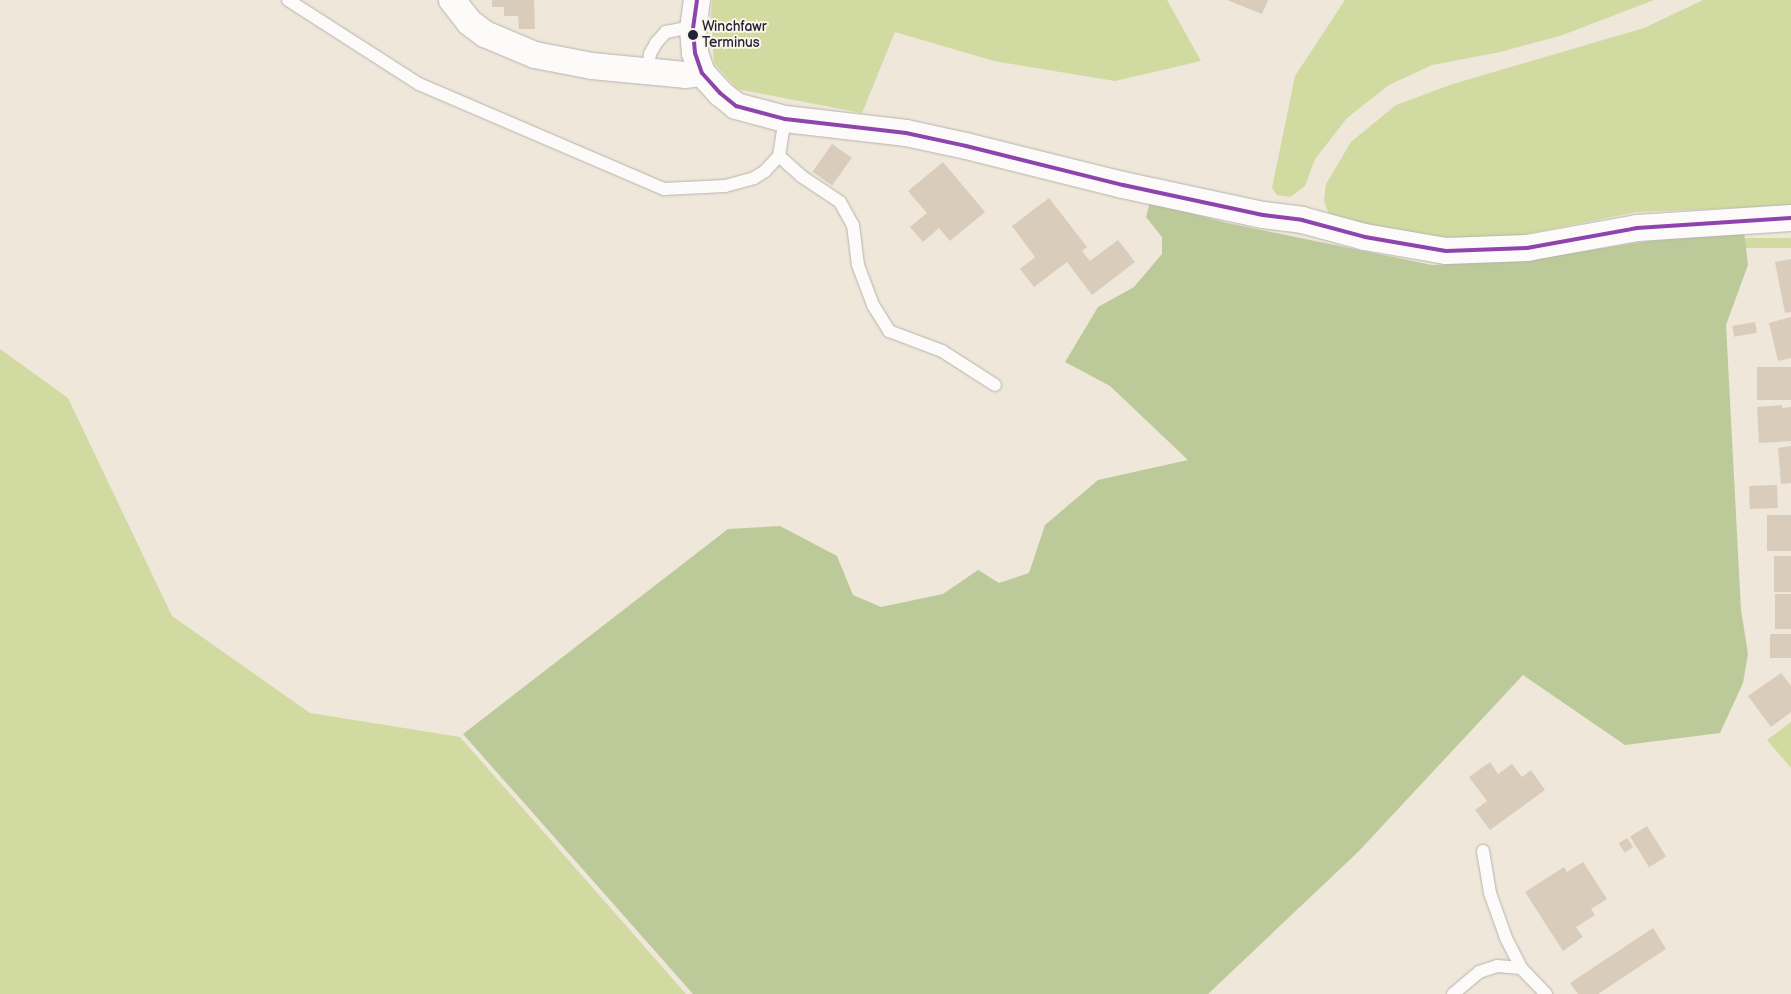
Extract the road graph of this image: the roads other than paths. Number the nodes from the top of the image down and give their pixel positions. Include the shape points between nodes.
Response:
1 (288, 0) edge
2 (452, 0) edge
3 (697, 0) edge
4 (693, 30) junction
5 (648, 72) junction
6 (702, 73) junction
7 (785, 119) junction
8 (779, 156) junction
9 (1791, 218) edge
10 (995, 385) dead end
11 (1483, 851) dead end
12 (1521, 968) junction
13 (1453, 994) edge
14 (1546, 994) edge

1 - 8 lane via 420,84 664,189 732,184 754,178
2 - 5 street via 469,22 485,34 535,55
3 - 4 street
4 - 5 lane via 666,32 648,59
4 - 6 street via 695,53
5 - 6 street
6 - 7 street via 736,106
7 - 8 lane
7 - 9 street via 906,133 1123,185 1446,251 1527,248 1637,228
8 - 10 lane via 801,176 840,202 853,225 858,265 873,305 889,332 942,351
11 - 12 lane via 1490,893
12 - 13 lane via 1497,966 1479,972
12 - 14 lane

